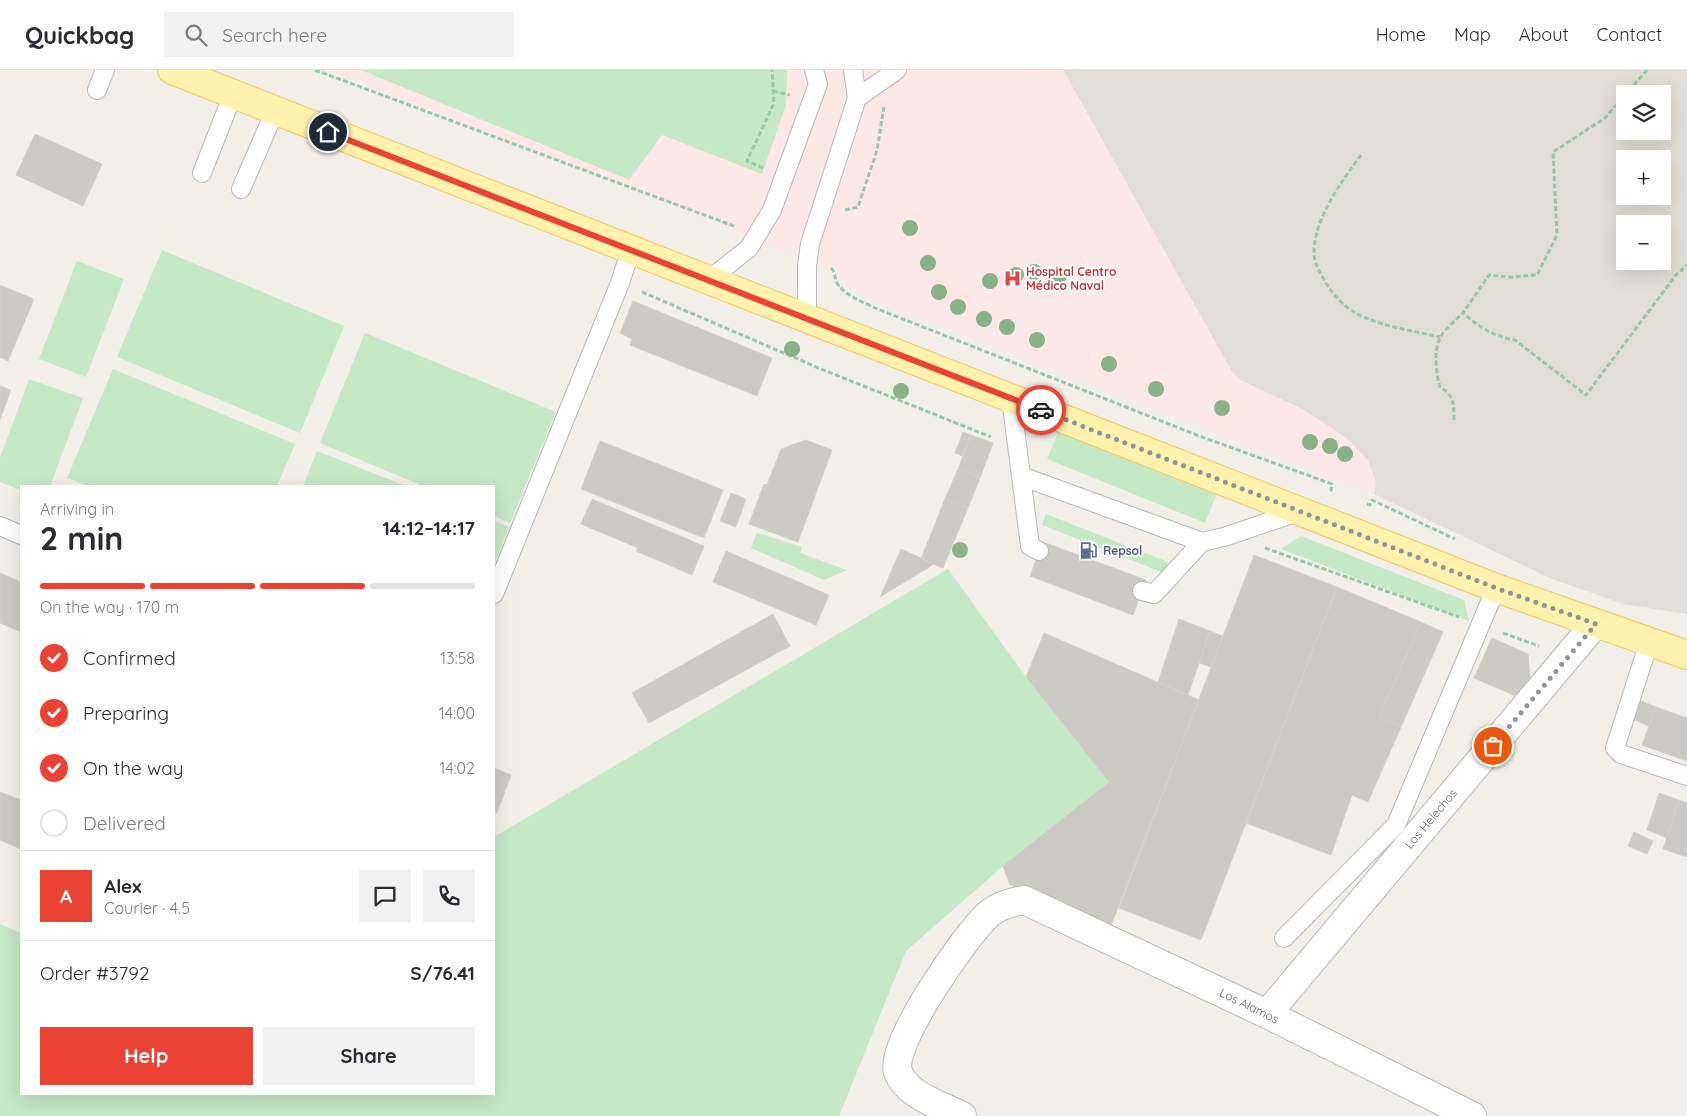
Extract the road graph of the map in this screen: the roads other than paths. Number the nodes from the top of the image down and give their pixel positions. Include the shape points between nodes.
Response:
1 (105, 70) edge
2 (172, 70) edge
3 (814, 70) edge
4 (853, 70) edge
5 (893, 73) edge
6 (97, 90) dead end
7 (233, 94) junction
8 (857, 98) junction
9 (275, 111) junction
10 (202, 173) dead end
11 (241, 189) dead end
12 (631, 249) junction
13 (710, 279) junction
14 (807, 317) junction
15 (1011, 398) junction
16 (1021, 476) junction
17 (1301, 511) junction
18 (0, 526) edge
19 (20, 535) edge
20 (1202, 542) junction
21 (1039, 551) dead end
22 (1496, 588) junction
23 (1142, 591) dead end
24 (495, 592) edge
25 (1596, 624) junction
26 (1649, 642) junction
27 (1687, 654) edge
28 (1687, 776) edge
29 (1284, 938) dead end
30 (1267, 1014) junction
31 (962, 1116) edge
32 (1472, 1116) edge

1 - 6 lane
2 - 7 main road
3 - 13 lane via 818,84 772,210 749,248
4 - 8 lane
5 - 8 lane
7 - 9 main road
7 - 10 lane
8 - 14 lane via 818,217 809,255
9 - 11 lane
9 - 12 main road
12 - 13 main road
12 - 24 lane
13 - 14 main road
14 - 15 main road
15 - 16 lane
15 - 17 main road
16 - 20 lane
16 - 21 lane via 1030,546
17 - 20 lane
17 - 22 main road
18 - 19 lane
20 - 23 lane via 1154,594
22 - 25 main road
22 - 29 lane via 1396,825
25 - 26 main road
25 - 30 street, Los Helechos
26 - 27 main road
26 - 28 lane via 1615,748 1621,754
30 - 31 street, Los Alamos via 1031,901 1006,904 977,926 951,960 904,1039 897,1057 897,1068 904,1082 916,1093
30 - 32 street, Los Alamos

